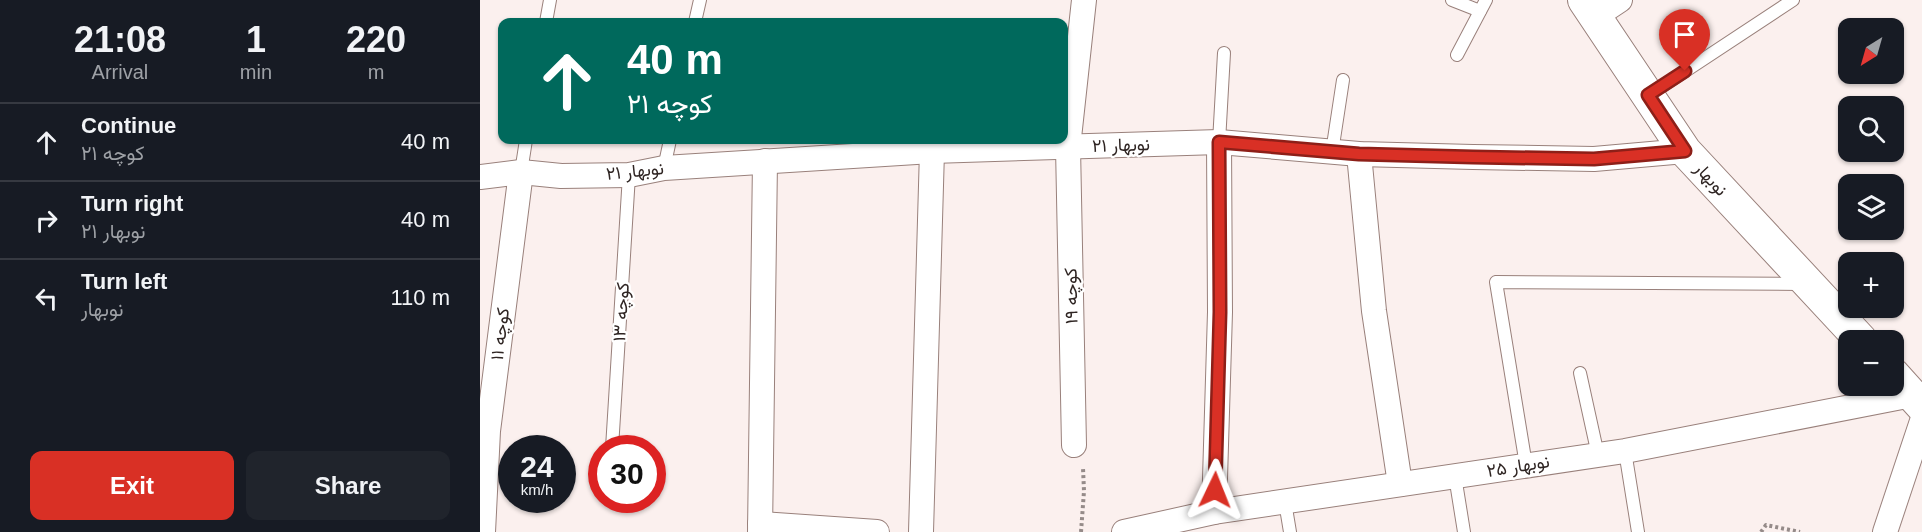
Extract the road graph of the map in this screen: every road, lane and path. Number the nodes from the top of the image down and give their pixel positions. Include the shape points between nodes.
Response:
1 (550, 0) edge
2 (700, 0) edge
3 (1084, 0) edge
4 (1452, 0) edge
5 (1486, 0) edge
6 (1793, 0) edge
7 (1600, 5) edge
8 (1480, 11) junction
9 (547, 18) edge
10 (696, 18) edge
11 (1224, 53) dead end
12 (1457, 55) dead end
13 (1343, 80) dead end
14 (1069, 91) edge
15 (1648, 95) junction
16 (1219, 142) junction
17 (525, 144) edge
18 (669, 144) edge
19 (1068, 147) junction
20 (932, 151) junction
21 (1685, 151) junction
22 (1332, 152) junction
23 (1359, 154) junction
24 (765, 161) junction
25 (664, 168) junction
26 (521, 172) junction
27 (629, 175) junction
28 (480, 177) edge
29 (1809, 284) junction
30 (1853, 330) edge
31 (1580, 373) dead end
32 (1912, 399) edge
33 (613, 435) edge
34 (1074, 445) joint
35 (1625, 451) junction
36 (1598, 455) junction
37 (1526, 465) junction
38 (1455, 476) junction
39 (1400, 484) junction
40 (1285, 502) junction
41 (1199, 520) edge
42 (760, 528) edge
43 (812, 530) edge
44 (483, 532) edge
45 (877, 532) edge
46 (921, 532) edge
47 (1081, 532) edge
48 (1124, 532) edge
49 (1290, 532) edge
50 (1464, 532) edge
51 (1638, 532) edge
52 (1761, 532) edge
53 (1800, 532) edge
54 (1885, 532) edge

1 - 9 lane
2 - 10 lane
3 - 14 street, کوچه ۱۹
4 - 8 lane
5 - 8 lane
6 - 15 lane
7 - 15 street, نوبهار
8 - 12 lane
11 - 16 lane
13 - 22 lane
14 - 19 street, کوچه ۱۹
15 - 21 street, نوبهار
16 - 19 street, نوبهار ۲۱
16 - 22 street, نوبهار ۲۱
16 - 41 street via 1220,312
17 - 26 lane
18 - 25 lane
19 - 20 street, نوبهار ۲۱
19 - 34 street, کوچه ۱۹
20 - 24 street, نوبهار ۲۱
20 - 46 street
21 - 23 street, نوبهار ۲۱ via 1594,159
21 - 29 street, نوبهار
22 - 23 street, نوبهار ۲۱
23 - 39 street via 1374,311
24 - 25 street, نوبهار ۲۱
24 - 42 street
25 - 27 street, نوبهار ۲۱
26 - 27 street, نوبهار ۲۱
26 - 28 street, نوبهار ۲۱
26 - 44 street, کوچه ۱۱ via 488,431
27 - 33 lane, کوچه ۱۳
29 - 30 street, نوبهار
29 - 37 lane via 1496,282
31 - 36 lane
32 - 35 street, نوبهار ۲۵
32 - 54 street
34 - 47 path via 1083,468
35 - 36 street, نوبهار ۲۵
35 - 51 lane
36 - 37 street, نوبهار ۲۵
37 - 38 street, نوبهار ۲۵
38 - 39 street, نوبهار ۲۵
38 - 50 lane
39 - 40 street, نوبهار ۲۵
40 - 41 street, نوبهار ۲۵
40 - 49 lane
41 - 48 street, نوبهار ۲۵
42 - 43 street
43 - 45 street
52 - 53 path via 1766,525

